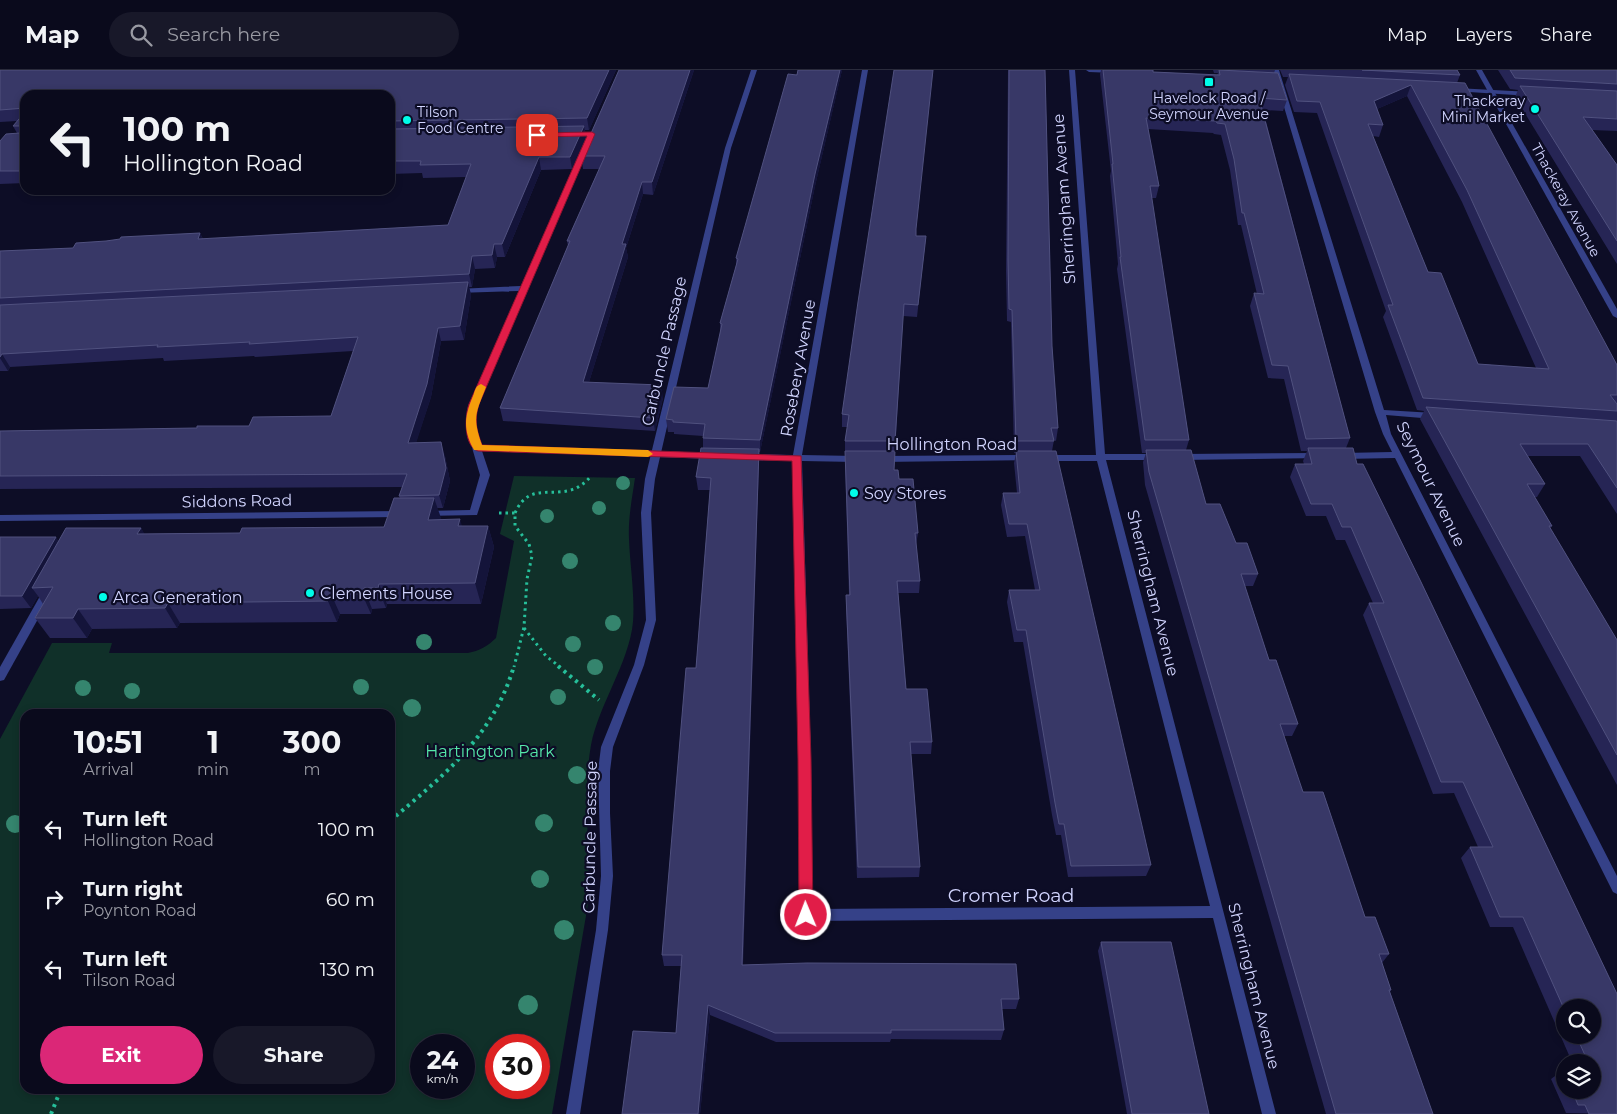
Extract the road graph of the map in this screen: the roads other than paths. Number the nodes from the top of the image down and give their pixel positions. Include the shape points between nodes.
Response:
1 (754, 70) edge
2 (865, 70) edge
3 (1072, 70) edge
4 (1090, 70) edge
5 (1276, 70) edge
6 (1479, 70) edge
7 (1125, 72) edge
8 (1270, 80) edge
9 (1280, 81) junction
10 (1289, 81) edge
11 (1453, 90) edge
12 (1492, 92) junction
13 (1536, 95) edge
14 (592, 134) edge
15 (524, 288) junction
16 (444, 292) edge
17 (1617, 316) edge
18 (1379, 412) junction
19 (1448, 417) edge
20 (478, 448) junction
21 (656, 454) junction
22 (1397, 455) junction
23 (797, 458) junction
24 (1101, 458) junction
25 (0, 518) edge
26 (52, 584) edge
27 (0, 677) edge
28 (1617, 888) edge
29 (1216, 912) junction
30 (806, 915) joint
31 (573, 1114) edge
32 (1269, 1114) edge

1 - 21 street, Carbuncle Passage via 728,148
2 - 23 street, Rosebery Avenue
3 - 24 street, Sherringham Avenue
4 - 7 street
5 - 9 street, Seymour Avenue
6 - 12 street, Thackeray Avenue
8 - 9 street
9 - 10 street
9 - 18 street, Seymour Avenue
11 - 12 street
12 - 13 street
12 - 17 street, Thackeray Avenue
14 - 15 street
15 - 16 street
15 - 20 street via 470,416 470,427
18 - 19 street
18 - 22 street, Seymour Avenue
20 - 21 street, Hollington Road
20 - 25 street, Siddons Road via 485,475 474,513 88,521
21 - 23 street, Hollington Road
21 - 31 street, Carbuncle Passage via 646,513 651,620 639,665 612,731 604,771 607,876 602,930
22 - 24 street, Hollington Road
22 - 28 street, Seymour Avenue
23 - 24 street, Hollington Road
23 - 30 street, Rosebery Avenue
24 - 29 street, Sherringham Avenue
26 - 27 street
29 - 30 street, Cromer Road
29 - 32 street, Sherringham Avenue

